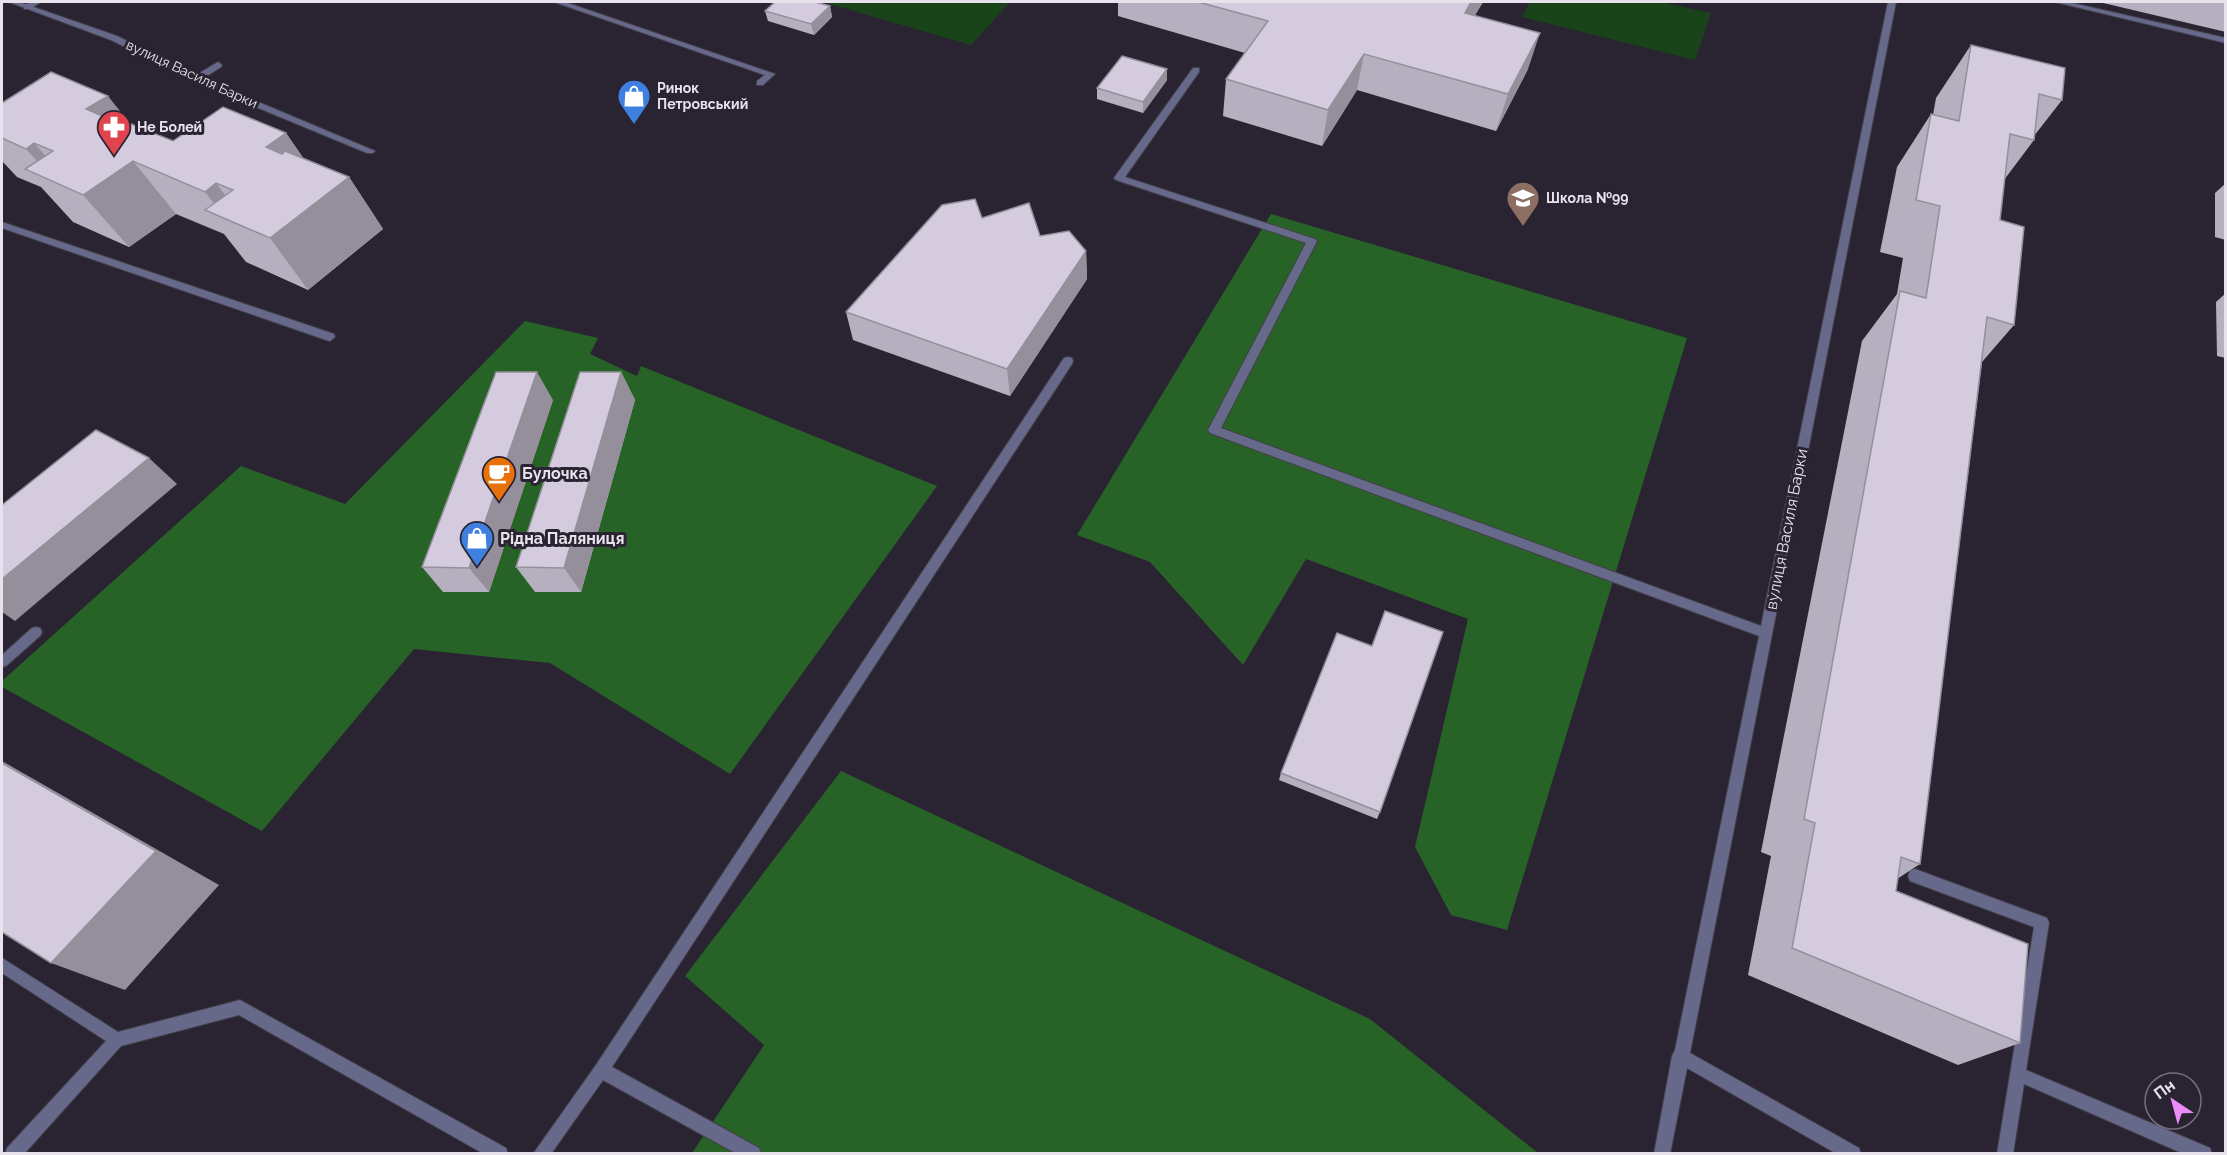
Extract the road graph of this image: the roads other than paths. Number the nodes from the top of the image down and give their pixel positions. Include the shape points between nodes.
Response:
1 (13, 2) edge
2 (37, 2) edge
3 (558, 2) edge
4 (1892, 2) edge
5 (2059, 2) edge
6 (27, 7) junction
7 (2226, 41) edge
8 (218, 65) dead end
9 (1196, 70) dead end
10 (196, 80) junction
11 (760, 83) dead end
12 (370, 151) dead end
13 (2, 225) edge
14 (330, 337) dead end
15 (1068, 361) dead end
16 (36, 632) dead end
17 (1765, 633) junction
18 (2, 662) edge
19 (1915, 876) edge
20 (2, 965) edge
21 (117, 1040) junction
22 (1680, 1056) junction
23 (601, 1070) junction
24 (2018, 1074) junction
25 (13, 1154) edge
26 (500, 1154) edge
27 (541, 1154) edge
28 (753, 1154) edge
29 (1662, 1154) edge
30 (1853, 1154) edge
31 (2005, 1154) edge
32 (2204, 1154) edge

1 - 6 street, вулиця Василя Барки
2 - 6 street
3 - 11 street via 771,74
4 - 17 street, вулиця Василя Барки
5 - 7 street
6 - 10 street, вулиця Василя Барки via 114,38
8 - 10 street
9 - 17 street via 1119,178 1312,241 1214,430
10 - 12 street, вулиця Василя Барки
13 - 14 street
15 - 23 street
16 - 18 street
17 - 22 street, вулиця Василя Барки
19 - 24 street via 2043,923
20 - 21 street
21 - 25 street
21 - 26 street via 240,1007
22 - 29 street, вулиця Василя Барки
22 - 30 street
23 - 27 street
23 - 28 street
24 - 31 street
24 - 32 street

